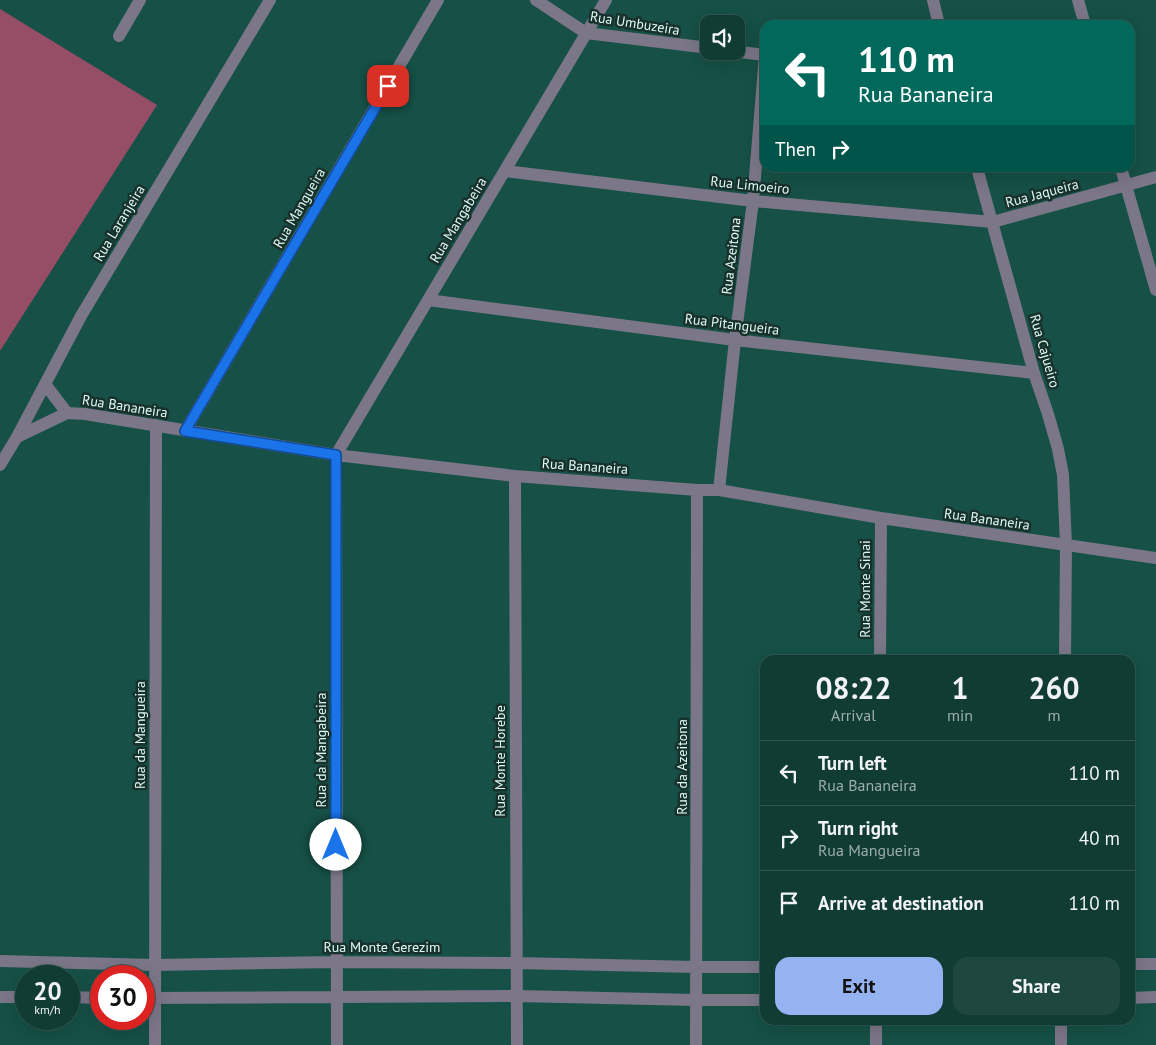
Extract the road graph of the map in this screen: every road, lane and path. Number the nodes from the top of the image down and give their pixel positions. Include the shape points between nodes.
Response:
1 (140, 0) edge
2 (270, 0) edge
3 (438, 0) edge
4 (536, 0) edge
5 (606, 0) edge
6 (933, 0) edge
7 (1078, 0) edge
8 (938, 20) edge
9 (1083, 20) edge
10 (586, 33) junction
11 (119, 36) dead end
12 (700, 47) edge
13 (745, 53) edge
14 (760, 55) edge
15 (760, 116) edge
16 (504, 171) junction
17 (978, 172) edge
18 (1122, 172) edge
19 (1156, 177) edge
20 (1126, 186) junction
21 (753, 201) junction
22 (993, 222) junction
23 (1156, 290) edge
24 (428, 300) junction
25 (735, 340) junction
26 (1034, 373) junction
27 (45, 384) junction
28 (67, 412) junction
29 (156, 425) junction
30 (185, 431) junction
31 (17, 437) junction
32 (336, 455) junction
33 (0, 465) edge
34 (515, 476) junction
35 (697, 490) junction
36 (719, 490) junction
37 (881, 518) junction
38 (1066, 545) junction
39 (1156, 558) edge
40 (880, 655) edge
41 (1065, 655) edge
42 (0, 961) edge
43 (336, 962) junction
44 (516, 963) junction
45 (1135, 964) edge
46 (1156, 964) edge
47 (124, 965) edge
48 (155, 966) joint
49 (697, 967) junction
50 (760, 967) edge
51 (517, 996) junction
52 (0, 997) edge
53 (15, 997) edge
54 (337, 997) junction
55 (1156, 997) edge
56 (155, 998) edge
57 (1135, 998) edge
58 (696, 1000) junction
59 (760, 1000) edge
60 (876, 1025) edge
61 (1062, 1025) edge
62 (153, 1030) edge
63 (155, 1045) edge
64 (337, 1045) edge
65 (517, 1045) edge
66 (696, 1045) edge
67 (876, 1045) edge
68 (1061, 1045) edge

1 - 11 street
2 - 27 street, Rua Laranjeira via 81,316
3 - 30 street, Rua Mangueira
4 - 10 street, Rua Umbuzeira
5 - 10 street, Rua Mangabeira
6 - 8 street
7 - 9 street
10 - 12 street, Rua Umbuzeira
10 - 16 street, Rua Mangabeira
13 - 14 street
15 - 21 street, Rua Azeitona
16 - 21 street, Rua Limoeiro
16 - 24 street, Rua Mangabeira
17 - 22 street, Rua Cajueiro
18 - 20 street
19 - 20 street, Rua Jaqueira
20 - 22 street, Rua Jaqueira
20 - 23 street
21 - 22 street, Rua Limoeiro
21 - 25 street, Rua Azeitona
22 - 26 street, Rua Cajueiro
24 - 25 street, Rua Pitangueira
24 - 32 street, Rua Mangabeira
25 - 26 street, Rua Pitangueira
25 - 36 street, Rua Azeitona
26 - 38 street, Rua Cajueiro via 1063,475
27 - 28 street
27 - 31 street, Rua Laranjeira
28 - 29 street, Rua Bananeira
28 - 31 street, Rua Bananeira
29 - 30 street, Rua Bananeira
29 - 48 street, Rua da Mangueira
30 - 32 street, Rua Bananeira
31 - 33 street, Rua Laranjeira
32 - 34 street, Rua Bananeira
32 - 43 street, Rua da Mangabeira
34 - 35 street, Rua Bananeira
34 - 44 street, Rua Monte Horebe
35 - 36 street, Rua Bananeira
35 - 49 street, Rua da Azeitona
36 - 37 street, Rua Bananeira
37 - 38 street, Rua Bananeira
37 - 40 street, Rua Monte Sinai
38 - 39 street, Rua Bananeira
38 - 41 street, Rua Cajueiro
42 - 47 street, Rua Monte Gerezim
43 - 44 street, Rua Monte Gerezim
43 - 48 street, Rua Monte Gerezim
43 - 54 street, Rua da Mangabeira
44 - 49 street, Rua Monte Gerezim
44 - 51 street, Rua Monte Horebe
45 - 46 street
49 - 50 street, Rua Monte Gerezim
49 - 58 street, Rua da Azeitona
51 - 54 street
51 - 58 street
51 - 65 street, Rua Monte Horebe
52 - 53 street
54 - 56 street
54 - 64 street, Rua da Mangabeira
55 - 57 street
58 - 59 street
58 - 66 street, Rua da Azeitona
60 - 67 street
61 - 68 street
62 - 63 street, Rua da Mangueira

